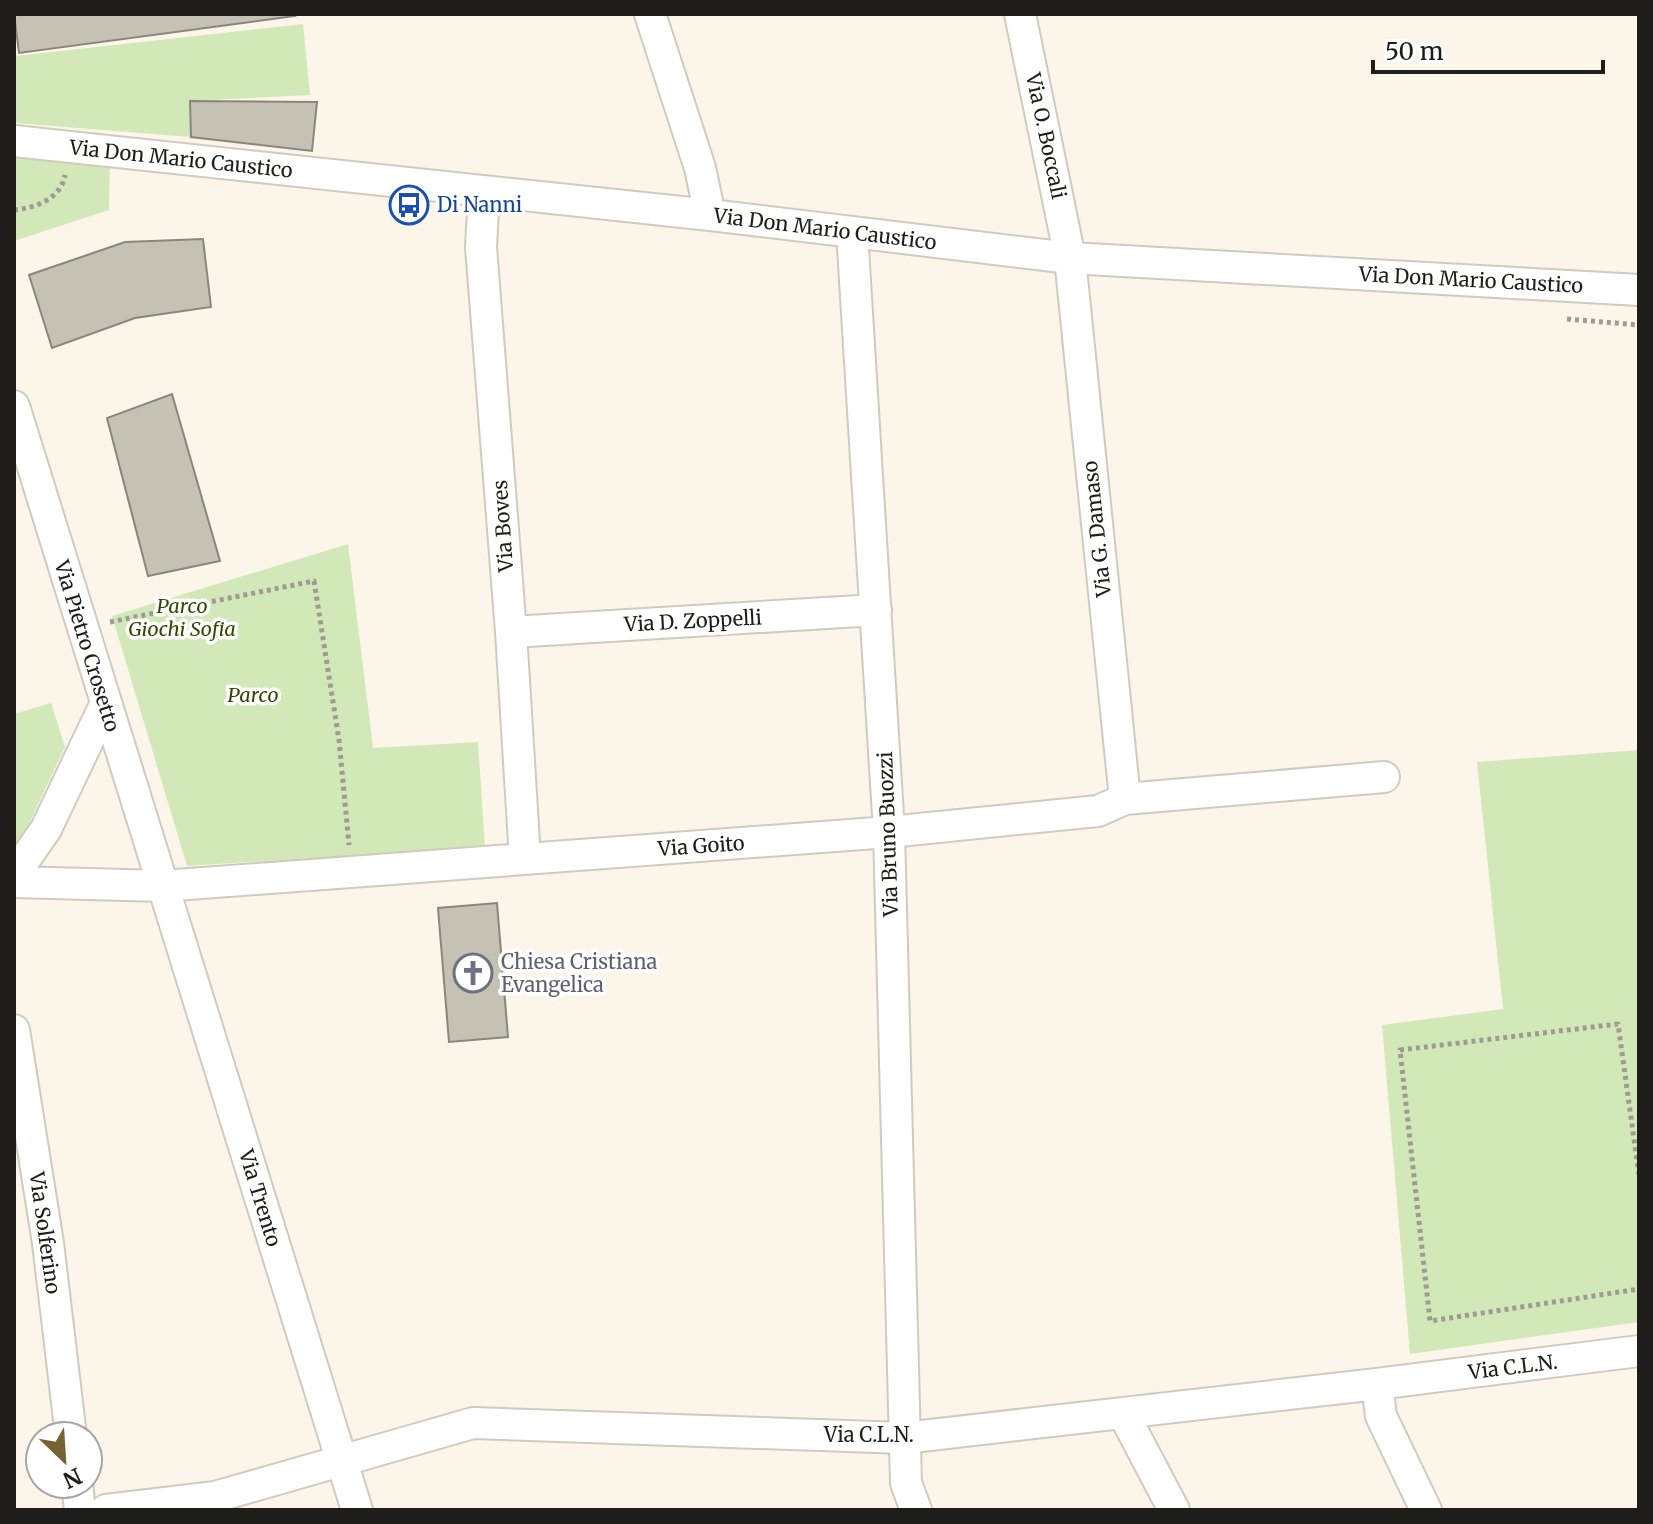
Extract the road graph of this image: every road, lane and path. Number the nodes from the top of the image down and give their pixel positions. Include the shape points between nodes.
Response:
1 (650, 14) edge
2 (1020, 14) edge
3 (14, 141) edge
4 (66, 166) dead end
5 (484, 193) junction
6 (14, 210) edge
7 (710, 215) junction
8 (852, 232) junction
9 (1070, 258) junction
10 (1639, 290) edge
11 (14, 406) edge
12 (876, 610) junction
13 (81, 628) junction
14 (511, 632) junction
15 (105, 705) junction
16 (1384, 777) dead end
17 (1125, 799) junction
18 (889, 832) junction
19 (525, 859) junction
20 (351, 872) junction
21 (14, 875) edge
22 (14, 882) edge
23 (162, 886) junction
24 (14, 1030) edge
25 (1639, 1175) edge
26 (1639, 1289) edge
27 (1639, 1351) edge
28 (1377, 1384) junction
29 (1123, 1413) junction
30 (69, 1420) edge
31 (904, 1438) junction
32 (342, 1461) junction
33 (106, 1510) edge
34 (357, 1510) edge
35 (916, 1510) edge
36 (1174, 1510) edge
37 (1426, 1510) edge

1 - 7 street
2 - 9 street, Via O. Boccali
3 - 5 street, Via Don Mario Caustico
4 - 6 path via 64,184 51,198
5 - 7 street, Via Don Mario Caustico
5 - 14 street, Via Boves via 481,247
7 - 8 street, Via Don Mario Caustico
8 - 9 street, Via Don Mario Caustico
8 - 12 street, Via Bruno Buozzi
9 - 10 street, Via Don Mario Caustico
9 - 17 street, Via G. Damaso
11 - 13 street, Via Pietro Crosetto
12 - 14 street, Via D. Zoppelli
12 - 18 street, Via Bruno Buozzi
13 - 15 street, Via Pietro Crosetto
13 - 20 path via 314,581 339,740
14 - 19 street, Via Boves
15 - 21 street via 46,829
15 - 23 street, Via Pietro Crosetto
16 - 17 street, Via Goito
17 - 18 street, Via Goito via 1098,811
18 - 19 street, Via Goito
18 - 31 street, Via Bruno Buozzi
19 - 20 street, Via Goito
20 - 23 street, Via Goito
22 - 23 street, Via Goito
23 - 32 street, Via Trento
24 - 30 street, Via Solferino
25 - 26 path via 1618,1024 1400,1050 1430,1321
27 - 28 street, Via C.L.N.
28 - 29 street, Via C.L.N.
28 - 37 street via 1381,1416
29 - 31 street, Via C.L.N.
29 - 36 street
31 - 32 street, Via C.L.N. via 473,1423
31 - 35 street, Via Bruno Buozzi via 906,1483
32 - 33 street, Via C.L.N. via 215,1497
32 - 34 street, Via Trento

